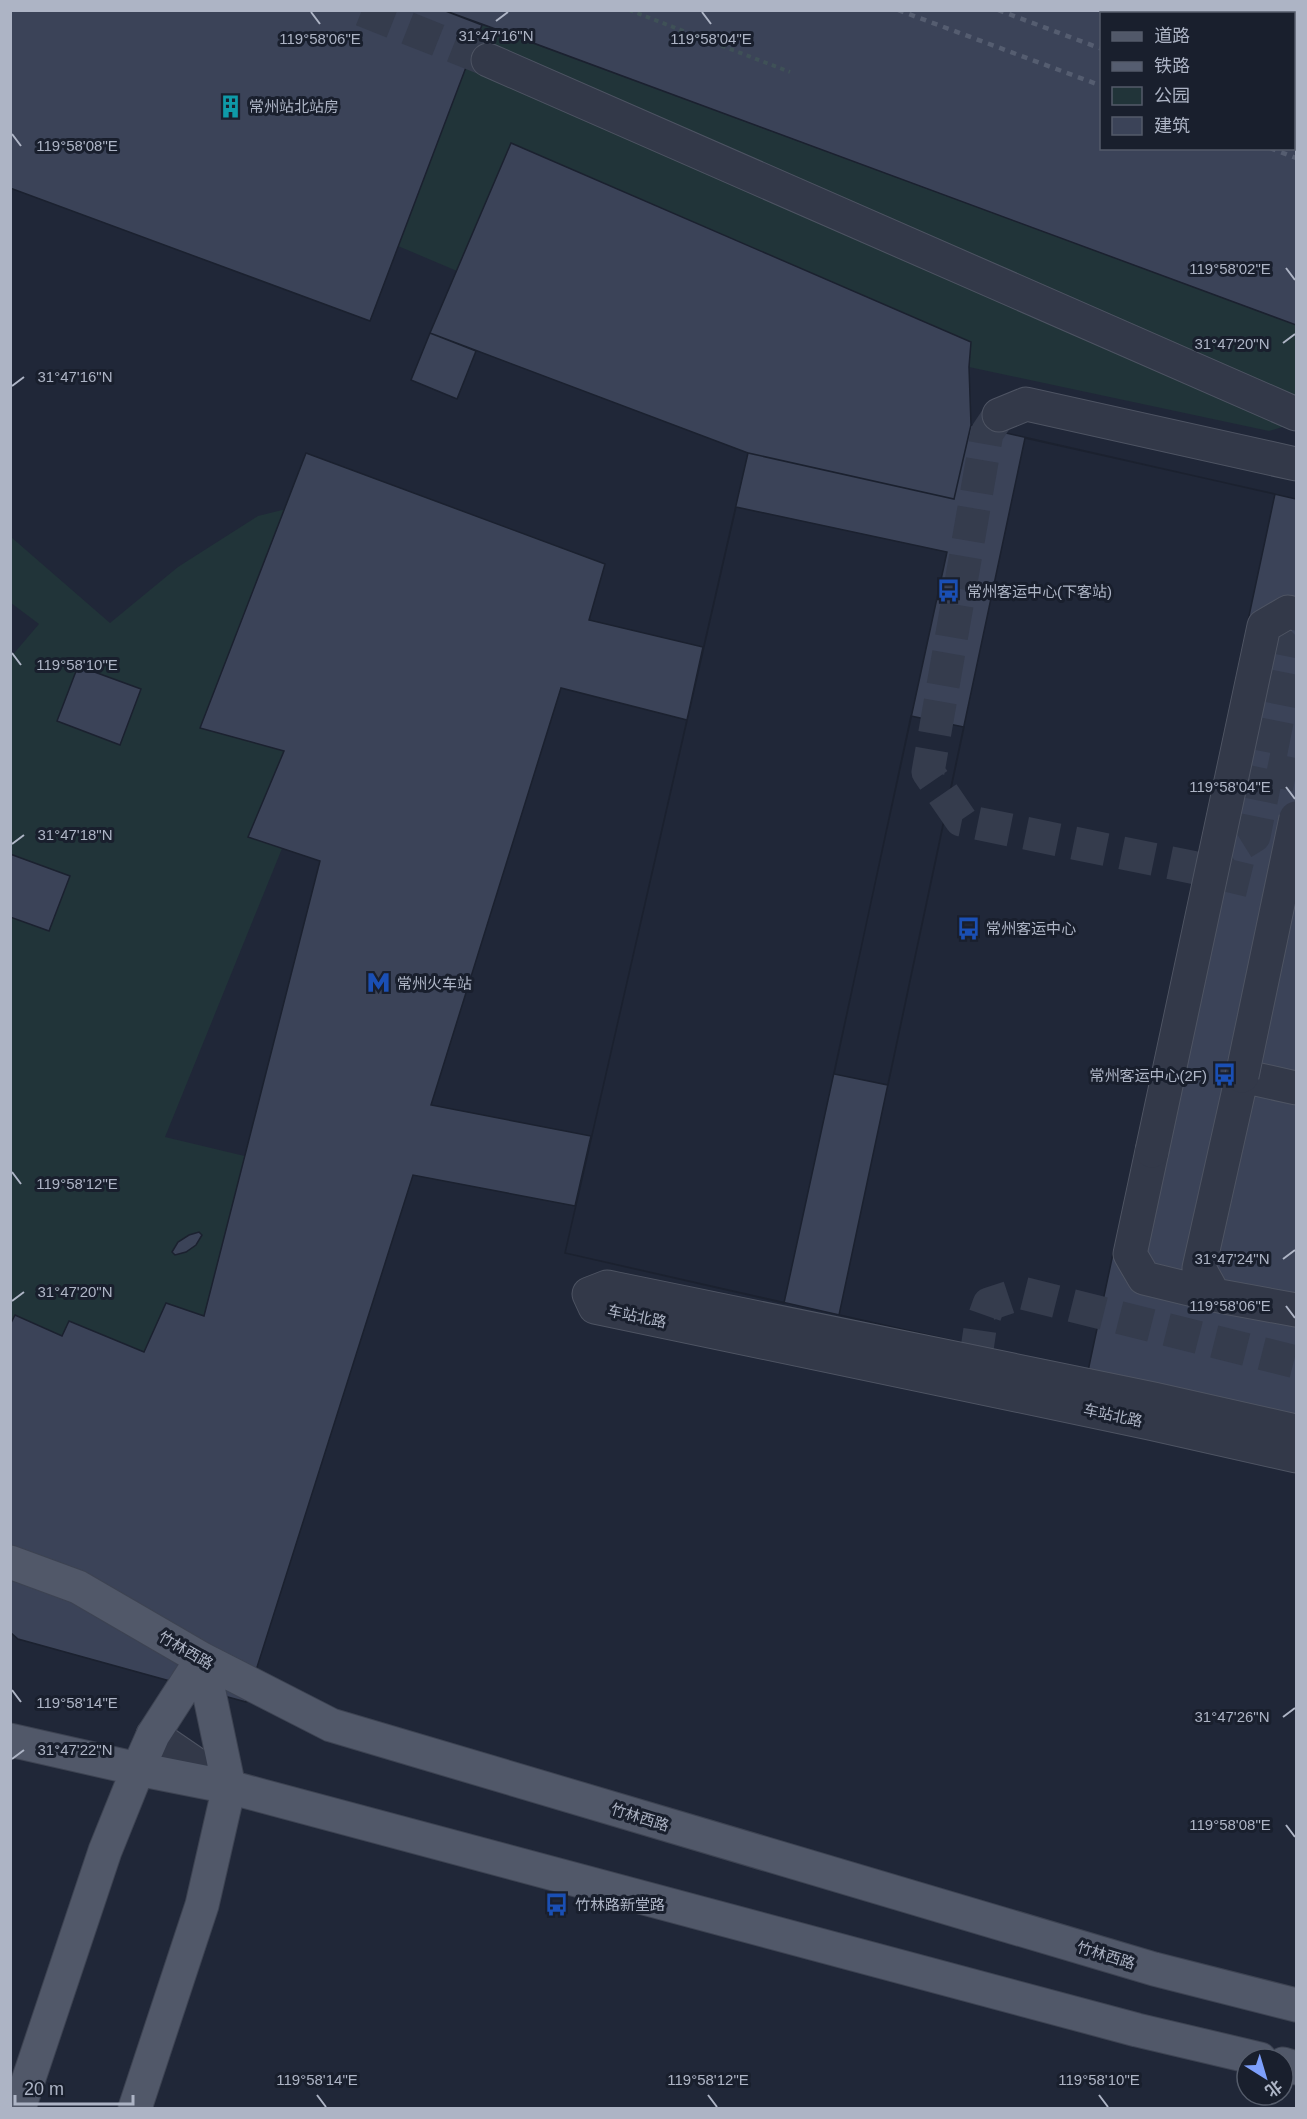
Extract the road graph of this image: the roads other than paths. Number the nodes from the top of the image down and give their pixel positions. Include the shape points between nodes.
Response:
1 (488, 60) tunnel mouth
2 (1296, 414) edge
3 (999, 415) tunnel mouth
4 (1296, 464) edge
5 (1296, 614) edge
6 (1296, 818) edge
7 (1291, 862) edge
8 (1242, 1076) junction
9 (1296, 1088) edge
10 (1214, 1295) junction
11 (1296, 1310) edge
12 (973, 1374) junction
13 (1296, 1431) edge
14 (1296, 1456) edge
15 (10, 1562) edge
16 (201, 1659) junction
17 (153, 1734) junction
18 (10, 1740) edge
19 (138, 1769) junction
20 (229, 1787) junction
21 (1296, 2005) edge
22 (1235, 2053) edge
23 (19, 2109) edge
24 (135, 2109) edge

1 - 2 street
3 - 4 street via 1026,404
5 - 10 street, bridge via 1288,612 1264,626 1130,1254 1144,1278
6 - 7 street, bridge
7 - 8 street, bridge
8 - 9 street
8 - 10 street via 1199,1268
10 - 11 street
12 - 12 street, 车站北路 via 607,1287 589,1294 595,1307
12 - 13 street, 车站北路 via 1154,1399
12 - 14 street, 车站北路
15 - 16 main road, 竹林西路 via 78,1587
16 - 17 main road
16 - 20 main road
16 - 21 main road, 竹林西路 via 332,1725 1142,1966
17 - 19 main road
17 - 20 street
18 - 19 main road
19 - 20 main road
19 - 23 main road via 105,1851
20 - 22 main road
20 - 24 main road via 202,1905

